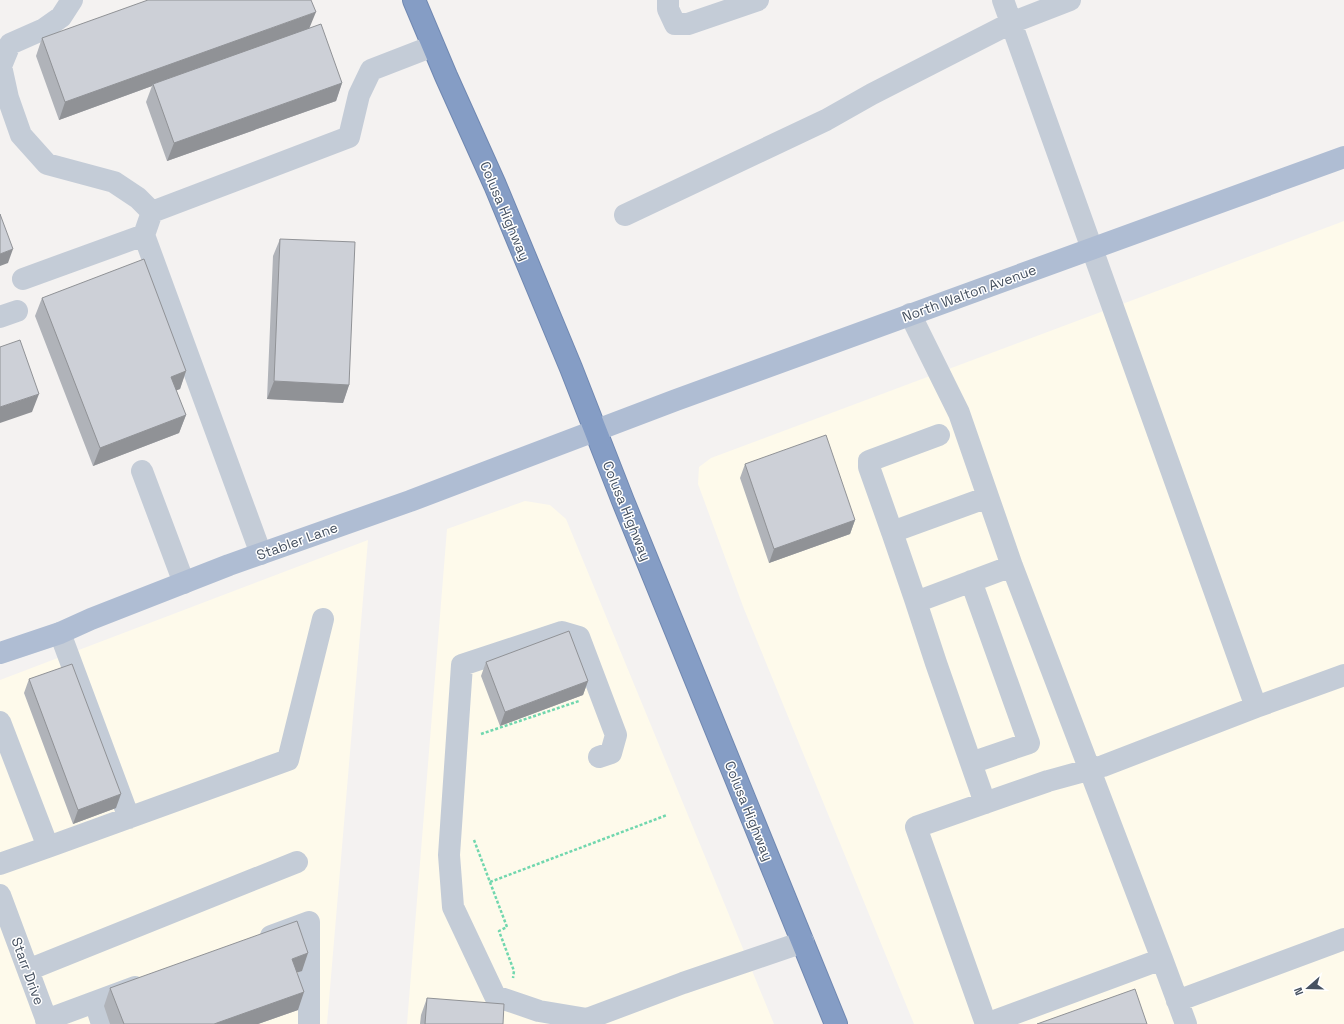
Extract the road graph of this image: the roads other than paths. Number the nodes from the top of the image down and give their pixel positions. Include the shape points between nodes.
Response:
1 (72, 0) edge
2 (414, 0) edge
3 (668, 0) edge
4 (758, 0) edge
5 (1003, 0) edge
6 (1070, 0) edge
7 (1012, 23) junction
8 (433, 46) junction
9 (1344, 157) edge
10 (152, 212) junction
11 (625, 215) dead end
12 (144, 235) junction
13 (1092, 248) junction
14 (23, 279) dead end
15 (910, 314) junction
16 (595, 430) junction
17 (939, 435) dead end
18 (142, 471) dead end
19 (988, 497) junction
20 (892, 532) junction
21 (261, 554) junction
22 (1012, 566) junction
23 (971, 581) junction
24 (184, 583) junction
25 (916, 602) junction
26 (323, 619) dead end
27 (60, 632) junction
28 (0, 653) edge
29 (1344, 675) edge
30 (1256, 707) junction
31 (0, 722) edge
32 (605, 755) dead end
33 (971, 763) junction
34 (1089, 770) junction
35 (985, 803) junction
36 (129, 818) junction
37 (48, 847) junction
38 (297, 862) dead end
39 (0, 864) edge
40 (0, 895) edge
41 (1344, 939) edge
42 (803, 942) junction
43 (250, 944) edge
44 (1162, 959) junction
45 (28, 970) junction
46 (154, 980) edge
47 (1177, 1001) junction
48 (95, 1002) junction
49 (538, 1017) edge
50 (588, 1021) edge
51 (47, 1022) edge
52 (102, 1024) edge
53 (309, 1024) edge
54 (836, 1024) edge
55 (986, 1024) edge
56 (1186, 1024) edge

1 - 10 street via 56,21 10,44 1,66 8,98 21,135 47,164 114,182 138,198
2 - 8 highway, Colusa Highway
3 - 4 street via 668,9 675,24 688,24
5 - 7 street
6 - 7 street
7 - 11 street via 826,120
7 - 13 street
8 - 10 street via 372,70 359,95 349,137
8 - 16 highway, Colusa Highway via 495,185
9 - 13 main road, North Walton Avenue
10 - 12 street
12 - 14 street
12 - 21 street
13 - 15 main road, North Walton Avenue
13 - 30 street
15 - 16 main road, North Walton Avenue
15 - 19 street via 959,413
16 - 21 main road, Stabler Lane via 410,501
16 - 42 highway, Colusa Highway
17 - 20 street via 869,462 868,467
18 - 24 street
19 - 20 street
19 - 22 street
20 - 25 street
21 - 24 main road, Stabler Lane
22 - 23 street
22 - 34 street
23 - 25 street
23 - 33 street via 1029,743
24 - 27 main road, Stabler Lane
25 - 33 street
26 - 36 street via 288,760
27 - 28 main road, Stabler Lane
27 - 36 street
29 - 30 street
30 - 34 street
31 - 37 street
32 - 49 street via 616,734 579,637 562,632 462,664 465,742 449,855 454,907 495,996 510,1001
33 - 35 street
34 - 35 street
34 - 44 street
35 - 55 street via 916,827
36 - 37 street
37 - 39 street
38 - 45 street
40 - 45 street, Starr Drive
41 - 47 street
42 - 50 street via 683,983
42 - 54 highway, Colusa Highway
43 - 53 street via 309,922
44 - 47 street
44 - 55 street
45 - 51 street, Starr Drive
46 - 48 street
47 - 56 street
48 - 51 street
48 - 52 street
49 - 50 street

